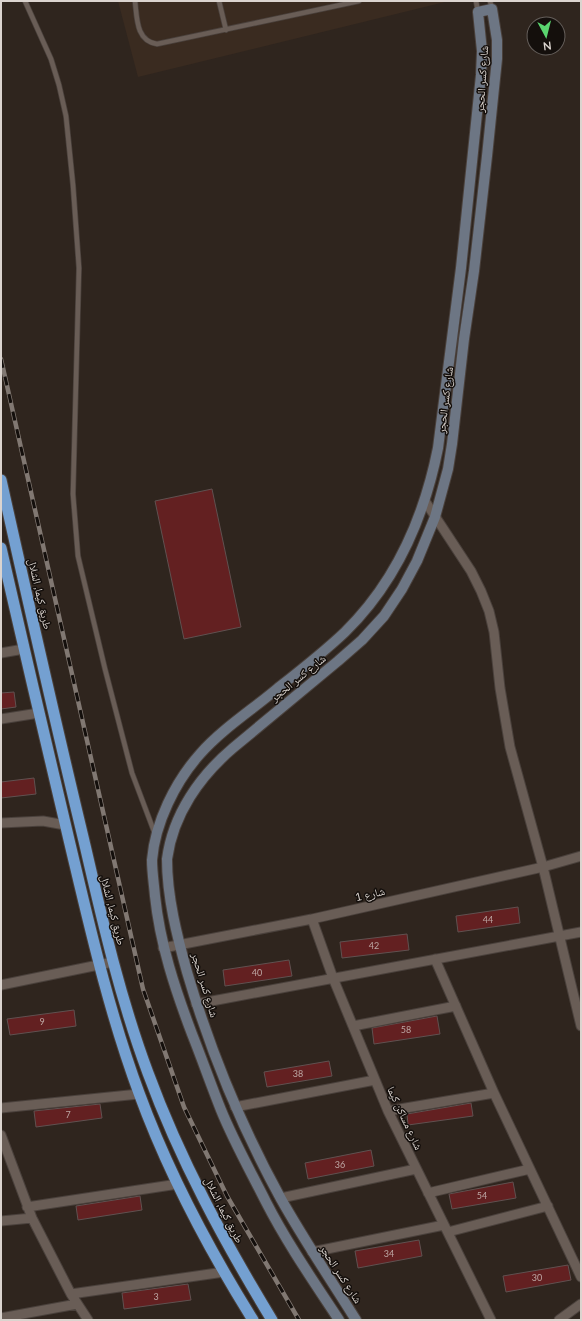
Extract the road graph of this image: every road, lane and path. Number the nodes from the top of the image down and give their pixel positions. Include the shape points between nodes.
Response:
1 (24, 1) edge
2 (134, 1) edge
3 (219, 1) edge
4 (359, 1) edge
5 (476, 1) edge
6 (491, 5) edge
7 (478, 12) junction
8 (226, 30) junction
9 (473, 155) junction
10 (487, 156) junction
11 (461, 268) junction
12 (474, 270) junction
13 (452, 338) junction
14 (464, 339) junction
15 (1, 480) edge
16 (425, 501) junction
17 (435, 517) junction
18 (1, 548) edge
19 (5, 581) edge
20 (24, 649) junction
21 (1, 653) edge
22 (39, 713) junction
23 (1, 719) edge
24 (1, 822) edge
25 (65, 825) junction
26 (156, 838) junction
27 (168, 851) junction
28 (581, 856) edge
29 (543, 867) junction
30 (312, 919) junction
31 (581, 932) edge
32 (560, 935) junction
33 (180, 945) junction
34 (163, 948) junction
35 (435, 959) junction
36 (113, 962) junction
37 (98, 965) junction
38 (333, 978) junction
39 (1, 985) edge
40 (196, 1004) junction
41 (456, 1006) junction
42 (353, 1026) junction
43 (581, 1026) edge
44 (375, 1080) junction
45 (494, 1093) junction
46 (139, 1094) junction
47 (235, 1107) junction
48 (1, 1108) edge
49 (388, 1111) junction
50 (1, 1134) edge
51 (416, 1169) junction
52 (530, 1169) junction
53 (178, 1184) junction
54 (428, 1193) junction
55 (281, 1198) junction
56 (548, 1206) junction
57 (27, 1207) junction
58 (32, 1218) junction
59 (1, 1221) edge
60 (446, 1228) junction
61 (312, 1252) junction
62 (224, 1272) junction
63 (581, 1277) edge
64 (71, 1294) junction
65 (77, 1304) junction
66 (581, 1304) edge
67 (1, 1318) edge
68 (88, 1320) edge
69 (253, 1320) edge
70 (272, 1320) edge
71 (339, 1320) edge
72 (356, 1320) edge
73 (488, 1320) edge
74 (559, 1320) edge

1 - 26 lane via 51,59 59,85 66,116 73,185 79,268 73,494 78,556 132,772
2 - 8 lane via 138,26 143,37 152,44 164,44
3 - 8 lane
4 - 8 lane
5 - 7 lane
6 - 7 main road
6 - 10 main road, شارع كسر الحجر via 497,40 497,59
7 - 9 main road, شارع كسر الحجر via 482,51
9 - 10 main road
9 - 11 main road, شارع كسر الحجر
10 - 12 main road, شارع كسر الحجر
11 - 12 main road
11 - 13 main road, شارع كسر الحجر
12 - 14 main road, شارع كسر الحجر
13 - 14 main road
13 - 16 main road, شارع كسر الحجر via 438,448
14 - 17 main road, شارع كسر الحجر via 448,469
15 - 36 highway, طريق كيما, الشلال
16 - 17 street
16 - 26 main road, شارع كسر الحجر via 403,554 367,608 321,653 200,754 185,772 173,793
17 - 27 main road, شارع كسر الحجر via 411,572 384,616 362,640 213,766 182,811
17 - 29 street via 471,571 489,611 510,747
18 - 19 highway
19 - 20 highway
20 - 21 street
20 - 22 highway
22 - 23 street
22 - 25 highway
24 - 25 street
25 - 37 highway
26 - 27 main road
26 - 34 main road, شارع كسر الحجر via 153,850 153,875
27 - 33 main road, شارع كسر الحجر via 167,872 173,918
28 - 29 street, شارع 1
29 - 30 street, شارع 1
29 - 32 street
30 - 33 street, شارع 1
30 - 38 street, شارع مساكن كيما
31 - 32 street
32 - 35 street
32 - 43 street
33 - 34 street, شارع 1
33 - 40 main road, شارع كسر الحجر
34 - 71 main road, شارع كسر الحجر via 182,1007 222,1111 267,1204 298,1258
35 - 38 street
35 - 41 street
36 - 37 street
36 - 70 highway, طريق كيما, الشلال via 148,1074 174,1137 203,1200
37 - 39 street
37 - 46 highway
38 - 40 street
38 - 42 street, شارع مساكن كيما
40 - 47 main road, شارع كسر الحجر
41 - 42 street
41 - 45 street
42 - 44 street, شارع مساكن كيما
44 - 47 street
44 - 49 street, شارع مساكن كيما
45 - 49 street
45 - 52 street
46 - 48 street
46 - 53 highway
47 - 55 main road, شارع كسر الحجر
49 - 51 street, شارع مساكن كيما
50 - 57 street
51 - 54 street, شارع مساكن كيما
51 - 55 street
52 - 54 street
52 - 56 street
53 - 57 street
53 - 62 highway
54 - 60 street, شارع مساكن كيما
55 - 61 main road, شارع كسر الحجر
56 - 60 street
56 - 63 street
57 - 58 street
58 - 59 street
58 - 64 street
60 - 61 street
60 - 73 street, شارع مساكن كيما
61 - 72 main road, شارع كسر الحجر
62 - 64 street
62 - 69 highway
64 - 65 street
65 - 67 street
65 - 68 street
66 - 74 street

